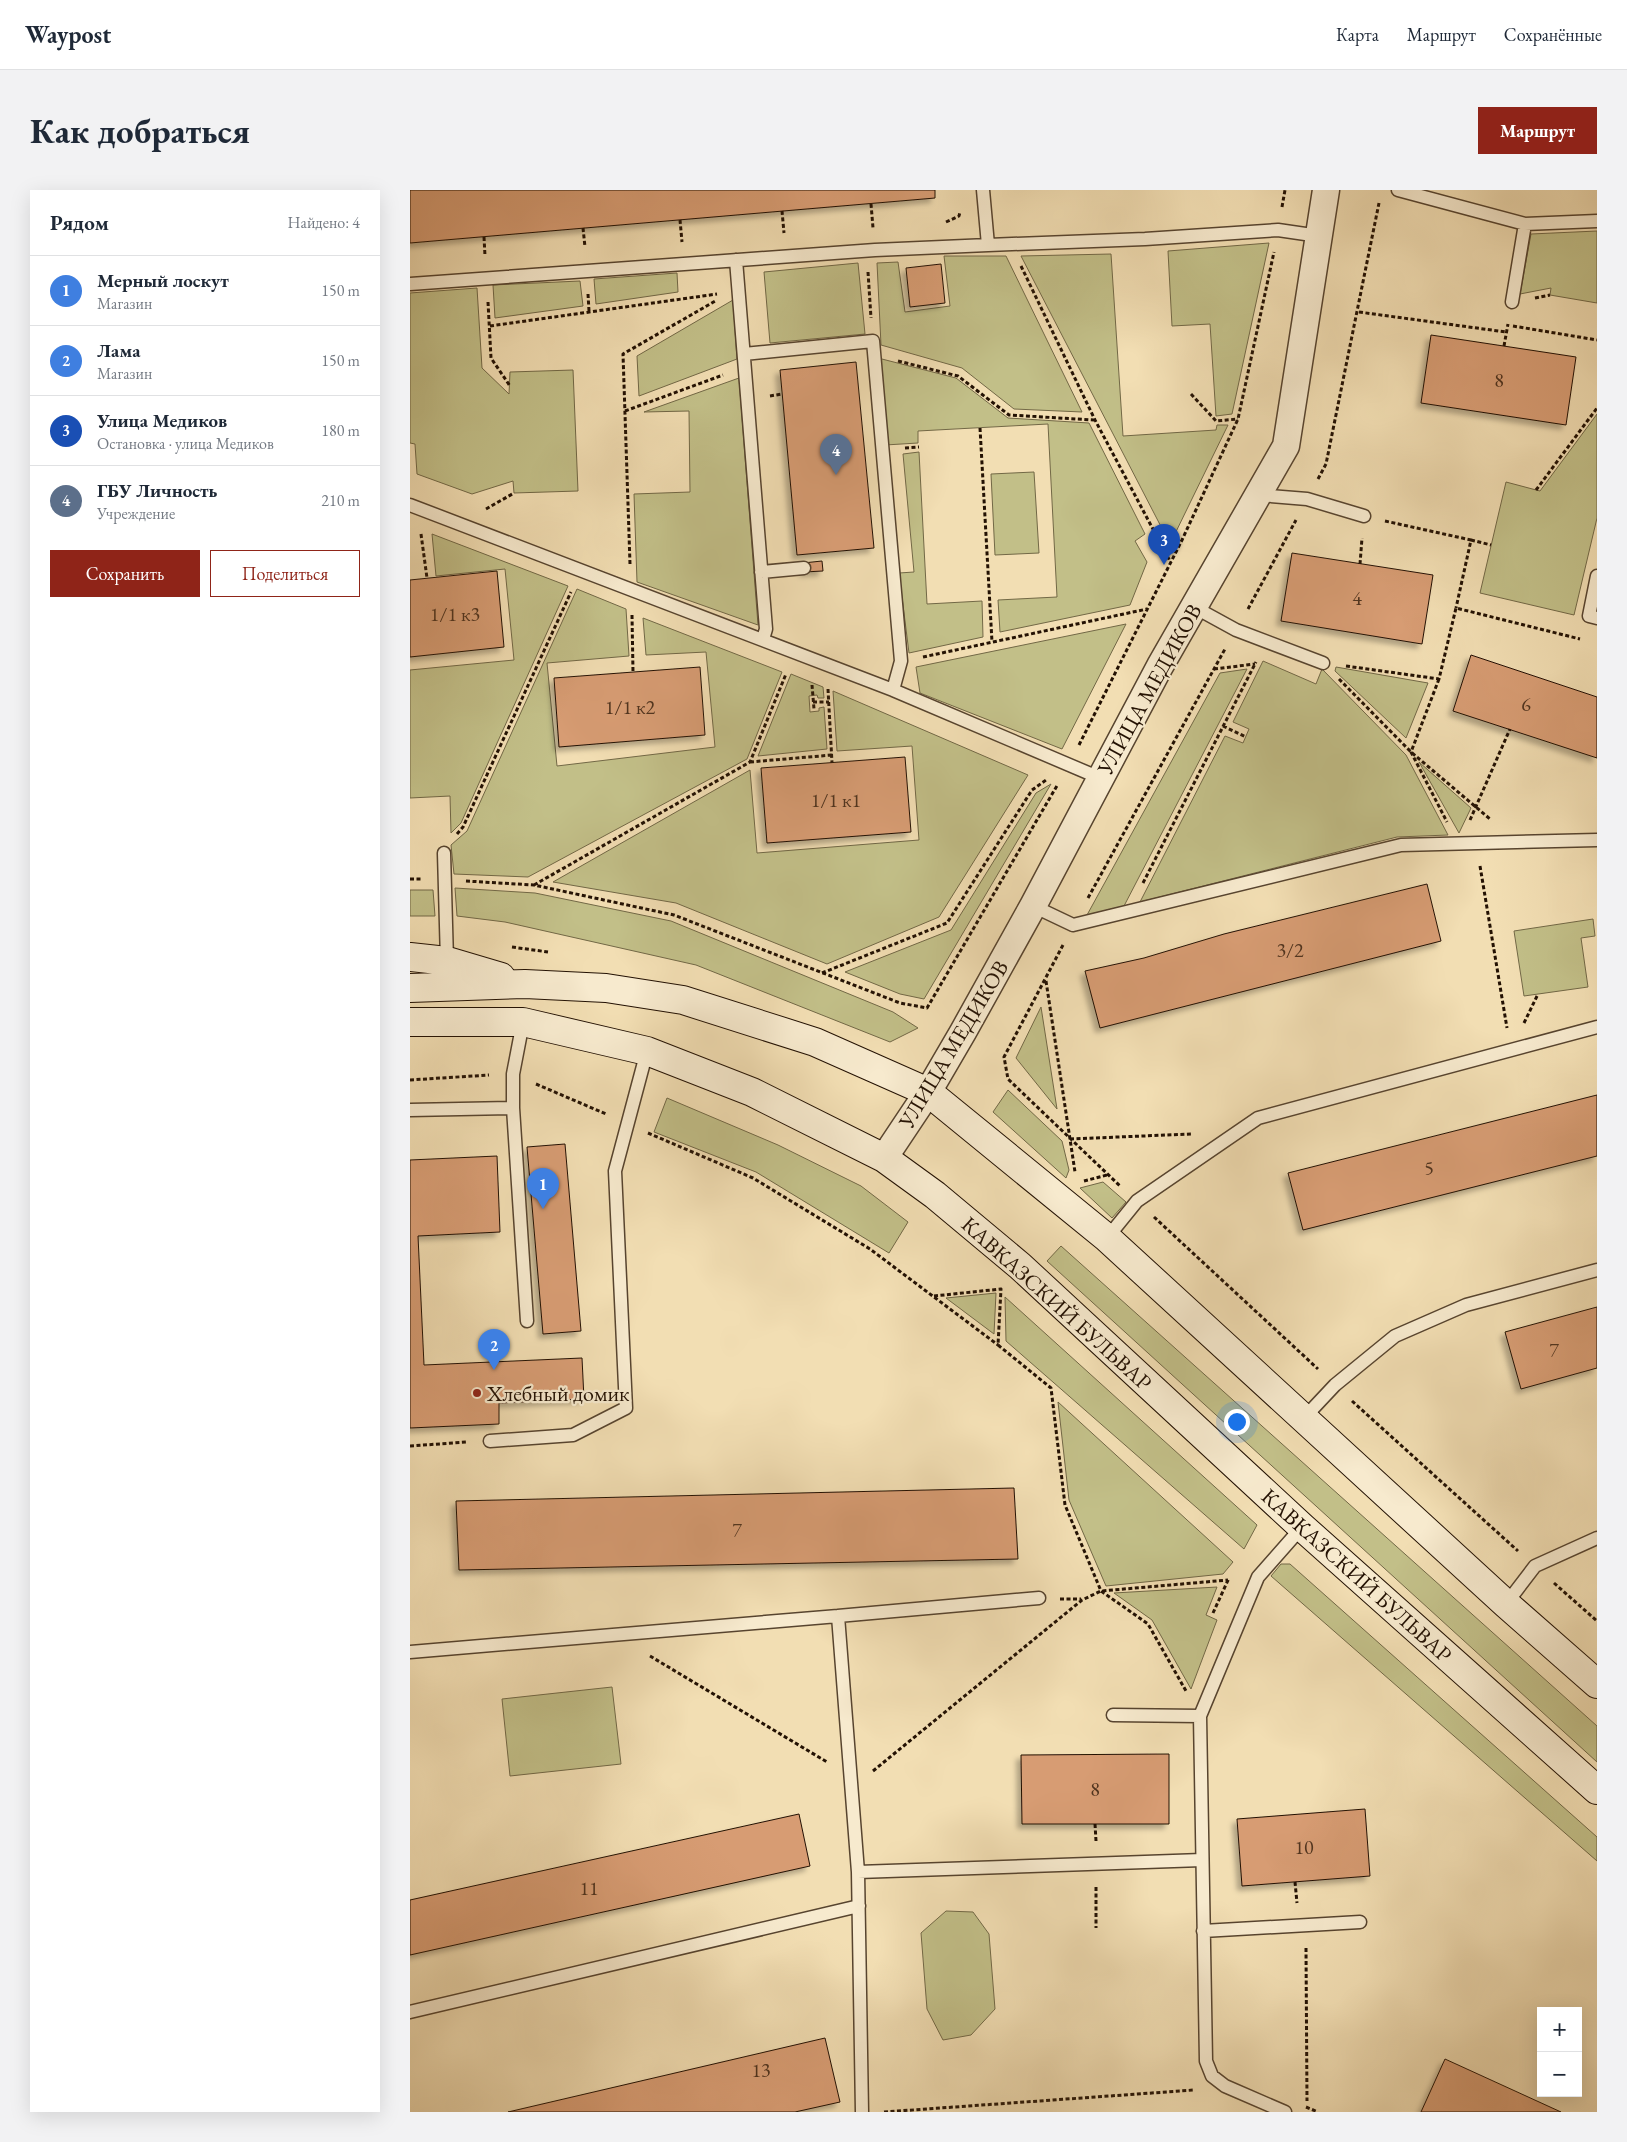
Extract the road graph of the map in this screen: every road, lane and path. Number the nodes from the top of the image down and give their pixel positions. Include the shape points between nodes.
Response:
1 (983, 190) edge
2 (1285, 190) edge
3 (1326, 190) edge
4 (1398, 190) edge
5 (1380, 202) dead end
6 (1597, 221) edge
7 (1525, 224) junction
8 (1278, 230) junction
9 (1318, 236) junction
10 (1145, 239) junction
11 (1015, 244) junction
12 (988, 246) junction
13 (866, 251) junction
14 (1146, 252) dead end
15 (736, 260) junction
16 (410, 284) edge
17 (734, 290) junction
18 (1512, 302) dead end
19 (1358, 312) junction
20 (1508, 326) dead end
21 (1506, 332) dead end
22 (1597, 340) edge
23 (873, 341) junction
24 (874, 355) junction
25 (744, 361) junction
26 (510, 386) dead end
27 (782, 394) dead end
28 (1191, 394) dead end
29 (766, 396) dead end
30 (1597, 408) edge
31 (625, 412) junction
32 (1238, 419) junction
33 (1095, 420) junction
34 (980, 428) dead end
35 (1536, 490) dead end
36 (1259, 495) junction
37 (1307, 499) junction
38 (410, 506) edge
39 (424, 511) junction
40 (1364, 516) joint
41 (1471, 540) junction
42 (629, 543) dead end
43 (1491, 544) dead end
44 (1171, 563) junction
45 (804, 568) dead end
46 (761, 572) junction
47 (1597, 576) edge
48 (427, 578) dead end
49 (575, 584) dead end
50 (630, 588) junction
51 (1194, 607) junction
52 (1456, 608) junction
53 (1148, 609) junction
54 (1597, 618) edge
55 (1236, 630) junction
56 (763, 639) junction
57 (1583, 640) dead end
58 (992, 642) junction
59 (1267, 642) junction
60 (901, 661) junction
61 (1323, 663) junction
62 (827, 664) junction
63 (1256, 664) junction
64 (788, 668) dead end
65 (1214, 668) junction
66 (633, 672) dead end
67 (812, 677) dead end
68 (1439, 679) junction
69 (893, 690) junction
70 (814, 702) junction
71 (829, 702) junction
72 (814, 709) dead end
73 (1223, 726) junction
74 (1510, 729) dead end
75 (1246, 737) dead end
76 (1411, 752) junction
77 (832, 755) junction
78 (750, 762) junction
79 (832, 763) dead end
80 (1069, 764) junction
81 (1051, 776) dead end
82 (1100, 778) junction
83 (1476, 807) junction
84 (452, 840) dead end
85 (1597, 840) edge
86 (1515, 842) junction
87 (1476, 843) junction
88 (1459, 844) junction
89 (444, 853) dead end
90 (410, 879) edge
91 (428, 880) dead end
92 (465, 881) dead end
93 (534, 885) junction
94 (1033, 906) junction
95 (1128, 912) junction
96 (1073, 925) junction
97 (410, 957) edge
98 (446, 961) junction
99 (822, 973) junction
100 (1045, 980) junction
101 (524, 984) junction
102 (410, 988) edge
103 (410, 1022) edge
104 (523, 1022) junction
105 (1597, 1027) edge
106 (1510, 1050) junction
107 (647, 1051) junction
108 (513, 1074) junction
109 (410, 1080) edge
110 (928, 1092) junction
111 (513, 1108) junction
112 (410, 1110) edge
113 (628, 1124) junction
114 (1238, 1132) junction
115 (1069, 1139) junction
116 (884, 1158) junction
117 (1075, 1174) dead end
118 (1108, 1175) junction
119 (1076, 1183) dead end
120 (1137, 1201) junction
121 (1107, 1238) junction
122 (1597, 1270) edge
123 (934, 1296) junction
124 (527, 1321) dead end
125 (998, 1344) junction
126 (1335, 1385) junction
127 (1304, 1418) junction
128 (490, 1441) joint
129 (410, 1446) edge
130 (1302, 1526) junction
131 (1597, 1538) edge
132 (1535, 1566) junction
133 (1228, 1580) dead end
134 (1101, 1591) junction
135 (1038, 1598) dead end
136 (1506, 1604) junction
137 (838, 1616) junction
138 (1597, 1622) edge
139 (614, 1635) junction
140 (410, 1652) edge
141 (1597, 1684) edge
142 (1113, 1715) dead end
143 (1194, 1715) junction
144 (851, 1783) junction
145 (1597, 1790) edge
146 (1202, 1860) junction
147 (858, 1872) junction
148 (1295, 1882) dead end
149 (859, 1906) junction
150 (1360, 1922) dead end
151 (1299, 1925) junction
152 (1203, 1931) junction
153 (410, 2012) edge
154 (1201, 2089) dead end
155 (1298, 2103) dead end
156 (1307, 2107) junction
157 (862, 2112) edge
158 (880, 2112) edge
159 (1285, 2112) edge
160 (1306, 2112) edge
161 (1318, 2112) edge

1 - 12 lane
2 - 8 path
3 - 9 street, УЛИЦА МЕДИКОВ
4 - 7 lane
5 - 19 path
6 - 7 lane
7 - 18 lane
8 - 9 lane
8 - 10 lane
8 - 32 path
9 - 36 street, УЛИЦА МЕДИКОВ via 1286,446
10 - 11 lane
10 - 14 lane
11 - 12 lane
11 - 33 path via 1016,255
12 - 13 lane
13 - 15 lane
13 - 23 path
15 - 16 lane
15 - 17 lane
17 - 25 lane
17 - 26 path via 490,326 491,358
17 - 31 path via 623,354
19 - 21 path
19 - 37 path via 1326,464
20 - 22 path
23 - 24 lane
23 - 25 lane
24 - 33 path via 958,376 1009,415
24 - 60 lane
25 - 31 path
25 - 46 lane
27 - 29 path
28 - 32 path via 1216,421
30 - 35 path
31 - 42 path
32 - 44 path
33 - 44 path
34 - 58 path
36 - 37 lane
36 - 51 street, УЛИЦА МЕДИКОВ
37 - 40 lane
37 - 55 path
38 - 39 lane
39 - 48 path via 420,525
39 - 50 lane
40 - 41 path
41 - 43 path
41 - 52 path
44 - 53 path
45 - 46 lane
46 - 56 lane via 766,630
47 - 54 lane via 1589,616
49 - 84 path via 463,827
50 - 56 lane
50 - 66 path
51 - 55 lane
51 - 82 street, УЛИЦА МЕДИКОВ
52 - 57 path
52 - 68 path
53 - 58 path
53 - 80 path
55 - 59 lane
55 - 65 path
56 - 62 lane
58 - 60 path
59 - 61 lane
59 - 63 path
60 - 69 lane
61 - 68 path
61 - 76 path
62 - 69 lane
62 - 71 path
63 - 65 path
63 - 73 path
64 - 78 path
65 - 96 path
67 - 70 path
68 - 76 path
69 - 80 lane
70 - 71 path
70 - 72 path
71 - 77 path
73 - 75 path
73 - 95 path
74 - 83 path
76 - 83 path
76 - 88 path
77 - 78 path
77 - 79 path
78 - 93 path
80 - 82 lane
80 - 99 path via 927,1008 900,1003
81 - 99 path via 1032,790 947,923
82 - 94 street, УЛИЦА МЕДИКОВ
83 - 86 path
83 - 88 path
85 - 86 lane
86 - 87 lane
87 - 88 lane
87 - 106 path
88 - 95 lane via 1401,846
89 - 98 lane
90 - 91 path
92 - 93 path
93 - 99 path via 674,915
94 - 96 lane
94 - 110 street, УЛИЦА МЕДИКОВ
95 - 96 lane
96 - 100 path
97 - 98 main road
98 - 101 main road
100 - 115 path
100 - 115 path via 1004,1057 1008,1080
101 - 102 main road
101 - 110 main road via 606,988 683,1000 816,1042
103 - 104 main road, КАВКАЗСКИЙ БУЛЬВАР
104 - 107 main road, КАВКАЗСКИЙ БУЛЬВАР
104 - 108 lane
105 - 106 lane
106 - 114 lane via 1258,1118
107 - 113 lane
107 - 116 main road, КАВКАЗСКИЙ БУЛЬВАР via 752,1092
108 - 109 path
108 - 111 lane
108 - 113 path
110 - 116 street, УЛИЦА МЕДИКОВ
110 - 121 main road
111 - 112 lane
111 - 124 lane
113 - 123 path via 753,1178 870,1249
113 - 128 lane via 615,1171 626,1408 573,1435
114 - 115 path
114 - 120 lane
115 - 117 path
115 - 118 path
116 - 130 main road, КАВКАЗСКИЙ БУЛЬВАР via 1020,1266
118 - 119 path
118 - 120 path
120 - 121 lane
120 - 126 path
121 - 127 main road
122 - 126 lane via 1457,1309 1395,1336
123 - 125 path
123 - 125 path via 1001,1289
125 - 134 path via 1051,1388 1065,1504
126 - 127 lane
126 - 132 path
127 - 136 main road
128 - 129 path
130 - 143 lane via 1258,1577
130 - 145 main road, КАВКАЗСКИЙ БУЛЬВАР
131 - 132 lane
132 - 136 lane
132 - 138 path
133 - 134 path
134 - 143 path via 1148,1624 1189,1696
134 - 144 path via 1082,1600
135 - 137 lane
136 - 141 main road
137 - 139 lane
137 - 144 lane
139 - 140 lane
139 - 144 path
142 - 143 lane
143 - 146 lane
144 - 147 lane
146 - 147 lane
146 - 152 lane
147 - 149 lane
148 - 151 path
149 - 153 lane
149 - 157 lane
150 - 151 lane
151 - 152 lane
151 - 156 path via 1306,1945
152 - 159 lane via 1206,2061 1212,2076 1225,2086
154 - 158 path
155 - 156 path
156 - 160 path
156 - 161 path

